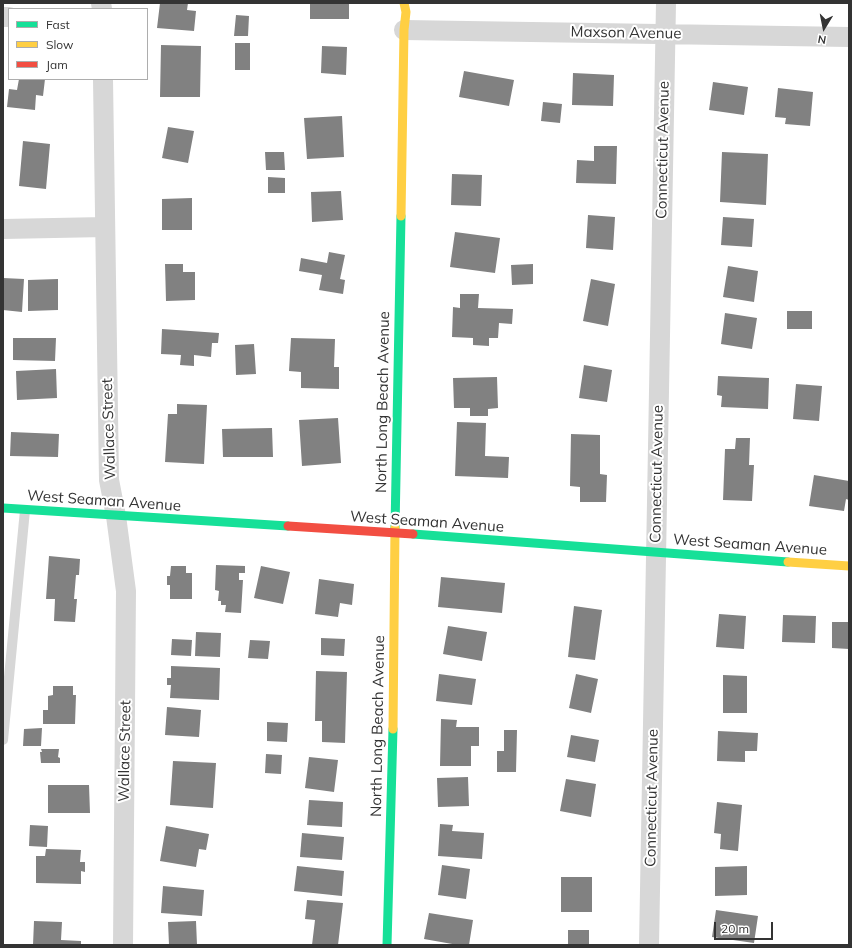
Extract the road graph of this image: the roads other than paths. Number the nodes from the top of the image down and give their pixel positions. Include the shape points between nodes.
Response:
1 (404, 3) edge
2 (666, 3) edge
3 (404, 30) junction
4 (665, 34) junction
5 (849, 37) edge
6 (103, 80) edge
7 (105, 227) junction
8 (3, 229) edge
9 (3, 508) edge
10 (25, 510) junction
11 (116, 516) junction
12 (395, 534) junction
13 (656, 552) junction
14 (849, 566) edge
15 (5, 689) edge
16 (3, 740) edge
17 (123, 945) edge
18 (387, 945) edge
19 (649, 945) edge

1 - 3 street, North Long Beach Avenue
2 - 4 street, Connecticut Avenue
3 - 4 street, Maxson Avenue
3 - 12 street, North Long Beach Avenue
4 - 5 street, Maxson Avenue
4 - 13 street, Connecticut Avenue
6 - 7 street, Wallace Street
7 - 8 street
7 - 11 street, Wallace Street via 109,480
9 - 10 street, West Seaman Avenue
10 - 11 street, West Seaman Avenue
10 - 15 lane
11 - 12 street, West Seaman Avenue
11 - 17 street, Wallace Street via 126,591
12 - 13 street, West Seaman Avenue
12 - 18 street, North Long Beach Avenue via 393,751
13 - 14 street, West Seaman Avenue
13 - 19 street, Connecticut Avenue
15 - 16 lane

